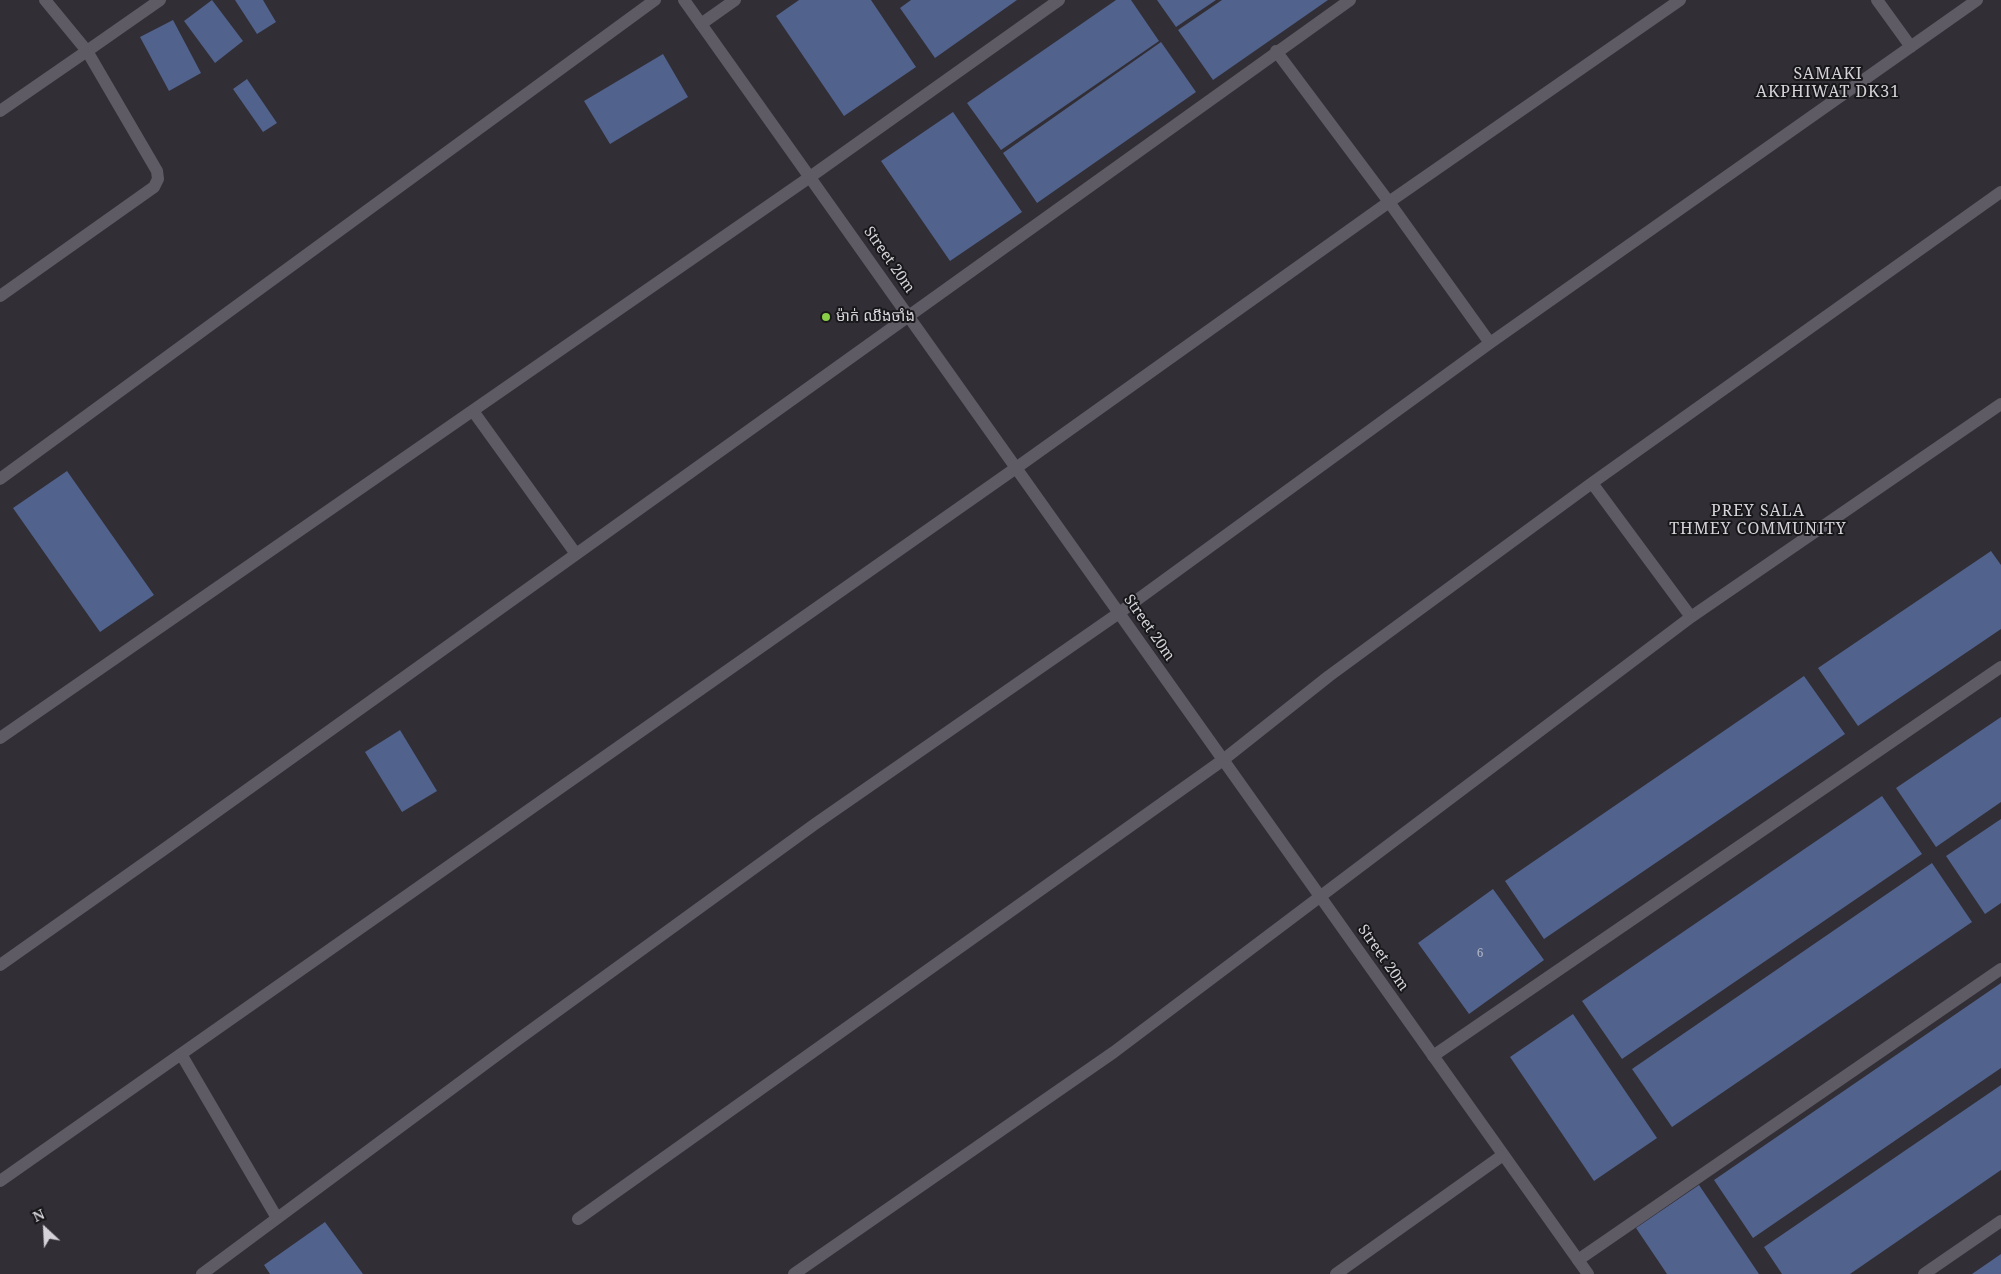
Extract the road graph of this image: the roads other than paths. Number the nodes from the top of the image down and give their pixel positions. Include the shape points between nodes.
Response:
1 (45, 0) edge
2 (160, 0) edge
3 (655, 0) edge
4 (684, 0) edge
5 (735, 0) edge
6 (1059, 0) edge
7 (1350, 0) edge
8 (1680, 0) edge
9 (1877, 0) edge
10 (1977, 0) edge
11 (701, 24) junction
12 (1911, 47) junction
13 (1276, 51) junction
14 (87, 52) junction
15 (0, 112) edge
16 (810, 177) junction
17 (2001, 193) edge
18 (1389, 202) junction
19 (0, 296) edge
20 (908, 316) junction
21 (1490, 343) junction
22 (2001, 404) edge
23 (473, 411) junction
24 (1016, 468) junction
25 (0, 479) edge
26 (1592, 483) junction
27 (576, 554) junction
28 (1119, 613) junction
29 (1691, 617) junction
30 (2001, 667) edge
31 (0, 738) edge
32 (1223, 760) junction
33 (1320, 897) junction
34 (0, 965) edge
35 (2001, 969) edge
36 (181, 1054) junction
37 (1433, 1056) junction
38 (1503, 1155) junction
39 (0, 1182) edge
40 (278, 1218) junction
41 (578, 1218) dead end
42 (2001, 1222) edge
43 (1578, 1260) junction
44 (202, 1274) edge
45 (794, 1274) edge
46 (1336, 1274) edge
47 (1588, 1274) edge
48 (1924, 1274) edge

1 - 14 street
2 - 14 street
3 - 25 street
4 - 11 street, Street 20m
5 - 11 street
6 - 16 street
7 - 13 street
8 - 18 street
9 - 12 street
10 - 12 street
11 - 16 street, Street 20m
12 - 21 street
13 - 18 street
13 - 20 street
14 - 15 street
14 - 19 street via 157,171 158,179 154,187
16 - 20 street, Street 20m
16 - 23 street
17 - 26 street
18 - 21 street
18 - 24 street
20 - 24 street, Street 20m
20 - 27 street
21 - 28 street
22 - 29 street
23 - 27 street
23 - 31 street
24 - 28 street, Street 20m
24 - 36 street
26 - 29 street
26 - 32 street via 1329,676
27 - 34 street
28 - 32 street, Street 20m
28 - 40 street via 815,824 516,1040
29 - 33 street
30 - 37 street
32 - 33 street, Street 20m
32 - 41 street
33 - 37 street, Street 20m
33 - 45 street via 1114,1052
35 - 43 street
36 - 39 street
36 - 40 street
37 - 38 street, Street 20m
38 - 43 street, Street 20m
38 - 46 street
40 - 44 street
42 - 48 street
43 - 47 street, Street 20m

